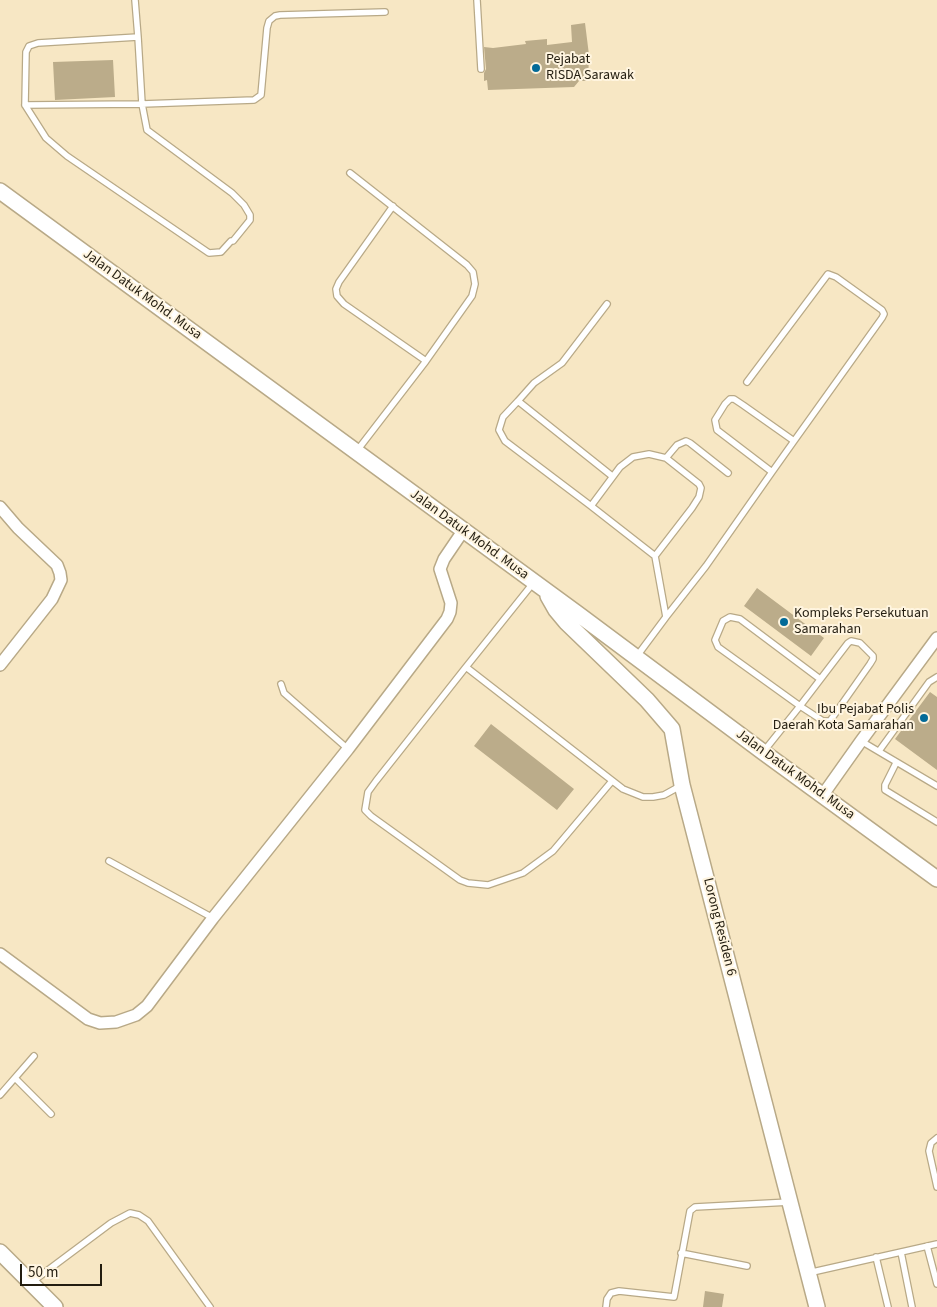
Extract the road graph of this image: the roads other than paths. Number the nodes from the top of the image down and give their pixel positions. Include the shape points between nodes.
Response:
1 (135, 0) edge
2 (477, 0) edge
3 (385, 12) dead end
4 (138, 37) junction
5 (481, 69) dead end
6 (142, 104) junction
7 (25, 105) junction
8 (350, 173) dead end
9 (0, 191) edge
10 (393, 206) junction
11 (607, 304) dead end
12 (426, 361) junction
13 (747, 382) dead end
14 (518, 401) junction
15 (794, 441) junction
16 (356, 452) junction
17 (666, 458) junction
18 (772, 472) junction
19 (728, 473) dead end
20 (612, 476) junction
21 (0, 506) edge
22 (591, 506) junction
23 (463, 530) junction
24 (655, 556) junction
25 (540, 586) junction
26 (666, 617) junction
27 (937, 638) edge
28 (636, 656) junction
29 (0, 665) edge
30 (466, 667) junction
31 (937, 677) edge
32 (820, 679) junction
33 (281, 684) dead end
34 (800, 706) junction
35 (861, 740) junction
36 (348, 749) junction
37 (879, 751) junction
38 (763, 752) junction
39 (896, 763) junction
40 (612, 781) junction
41 (682, 785) junction
42 (937, 786) edge
43 (822, 796) junction
44 (937, 822) edge
45 (109, 860) dead end
46 (937, 879) edge
47 (213, 918) junction
48 (0, 954) edge
49 (34, 1056) dead end
50 (15, 1078) junction
51 (0, 1095) edge
52 (51, 1114) dead end
53 (937, 1138) edge
54 (935, 1167) edge
55 (937, 1187) edge
56 (790, 1202) junction
57 (937, 1244) edge
58 (927, 1246) junction
59 (0, 1252) edge
60 (901, 1252) junction
61 (681, 1253) junction
62 (876, 1258) junction
63 (747, 1266) dead end
64 (808, 1273) junction
65 (32, 1282) junction
66 (937, 1284) edge
67 (55, 1307) edge
68 (210, 1307) edge
69 (606, 1307) edge
70 (817, 1307) edge
71 (888, 1307) edge
72 (912, 1307) edge

1 - 4 lane
2 - 5 lane
3 - 6 lane via 275,16 267,28 261,95 254,100
4 - 6 lane
4 - 7 lane via 32,44 26,52
6 - 7 lane
6 - 7 lane via 151,134 232,193 248,210 250,220 221,252 209,253 60,151 46,138
8 - 10 lane
9 - 16 main road, Jalan Datuk Mohd. Musa
10 - 12 lane via 467,265 475,278 472,296
10 - 12 lane via 339,282 337,296
11 - 14 lane via 562,363 534,382
12 - 16 lane
13 - 15 lane via 828,274 882,310 882,318
14 - 20 lane
14 - 22 lane via 501,420 501,436
15 - 18 lane
15 - 18 lane via 734,399 725,404 715,420 717,430
16 - 23 main road, Jalan Datuk Mohd. Musa
17 - 19 lane via 677,445 686,441
17 - 20 lane via 650,454 634,457
17 - 24 lane via 699,484 701,490 700,497
18 - 26 lane
20 - 22 lane
21 - 29 street via 57,565 61,580 52,599
22 - 24 lane
23 - 25 main road, Jalan Datuk Mohd. Musa
23 - 36 street via 440,569 451,603 447,619
24 - 26 lane
25 - 28 main road, Jalan Datuk Mohd. Musa
25 - 30 lane
25 - 41 main road, Lorong Residen 6 via 566,622 666,720 672,729
26 - 28 lane
27 - 35 street
28 - 38 main road, Jalan Datuk Mohd. Musa
30 - 40 lane
30 - 40 lane via 376,781 366,797 365,810 370,816 460,880 488,885 523,873 545,858
31 - 37 lane via 929,682
32 - 34 lane
32 - 34 lane via 851,641 860,643 873,656 830,721 823,722
32 - 34 lane via 740,619 730,617 723,620 715,637 716,645
33 - 36 lane via 284,693
34 - 38 lane
35 - 37 lane
35 - 43 street
36 - 47 street
37 - 39 lane
38 - 43 main road, Jalan Datuk Mohd. Musa
39 - 42 lane
39 - 44 lane via 885,790
40 - 41 lane via 645,797 664,795
41 - 56 main road, Lorong Residen 6
43 - 46 main road, Jalan Datuk Mohd. Musa
45 - 47 lane
47 - 48 street via 147,1006 136,1015 116,1022 100,1023 88,1019
49 - 50 lane
50 - 51 lane
50 - 52 lane
53 - 54 lane via 929,1148
54 - 55 lane
56 - 61 lane via 695,1207 690,1211
56 - 64 main road, Lorong Residen 6
57 - 58 lane
58 - 60 lane
58 - 66 lane
59 - 65 main road
60 - 62 lane
60 - 72 lane
61 - 63 lane
61 - 69 lane via 674,1297 619,1290 611,1293
62 - 64 lane
62 - 71 lane
64 - 70 main road, Lorong Residen 6
65 - 67 main road
65 - 68 lane via 111,1223 130,1213 148,1221

